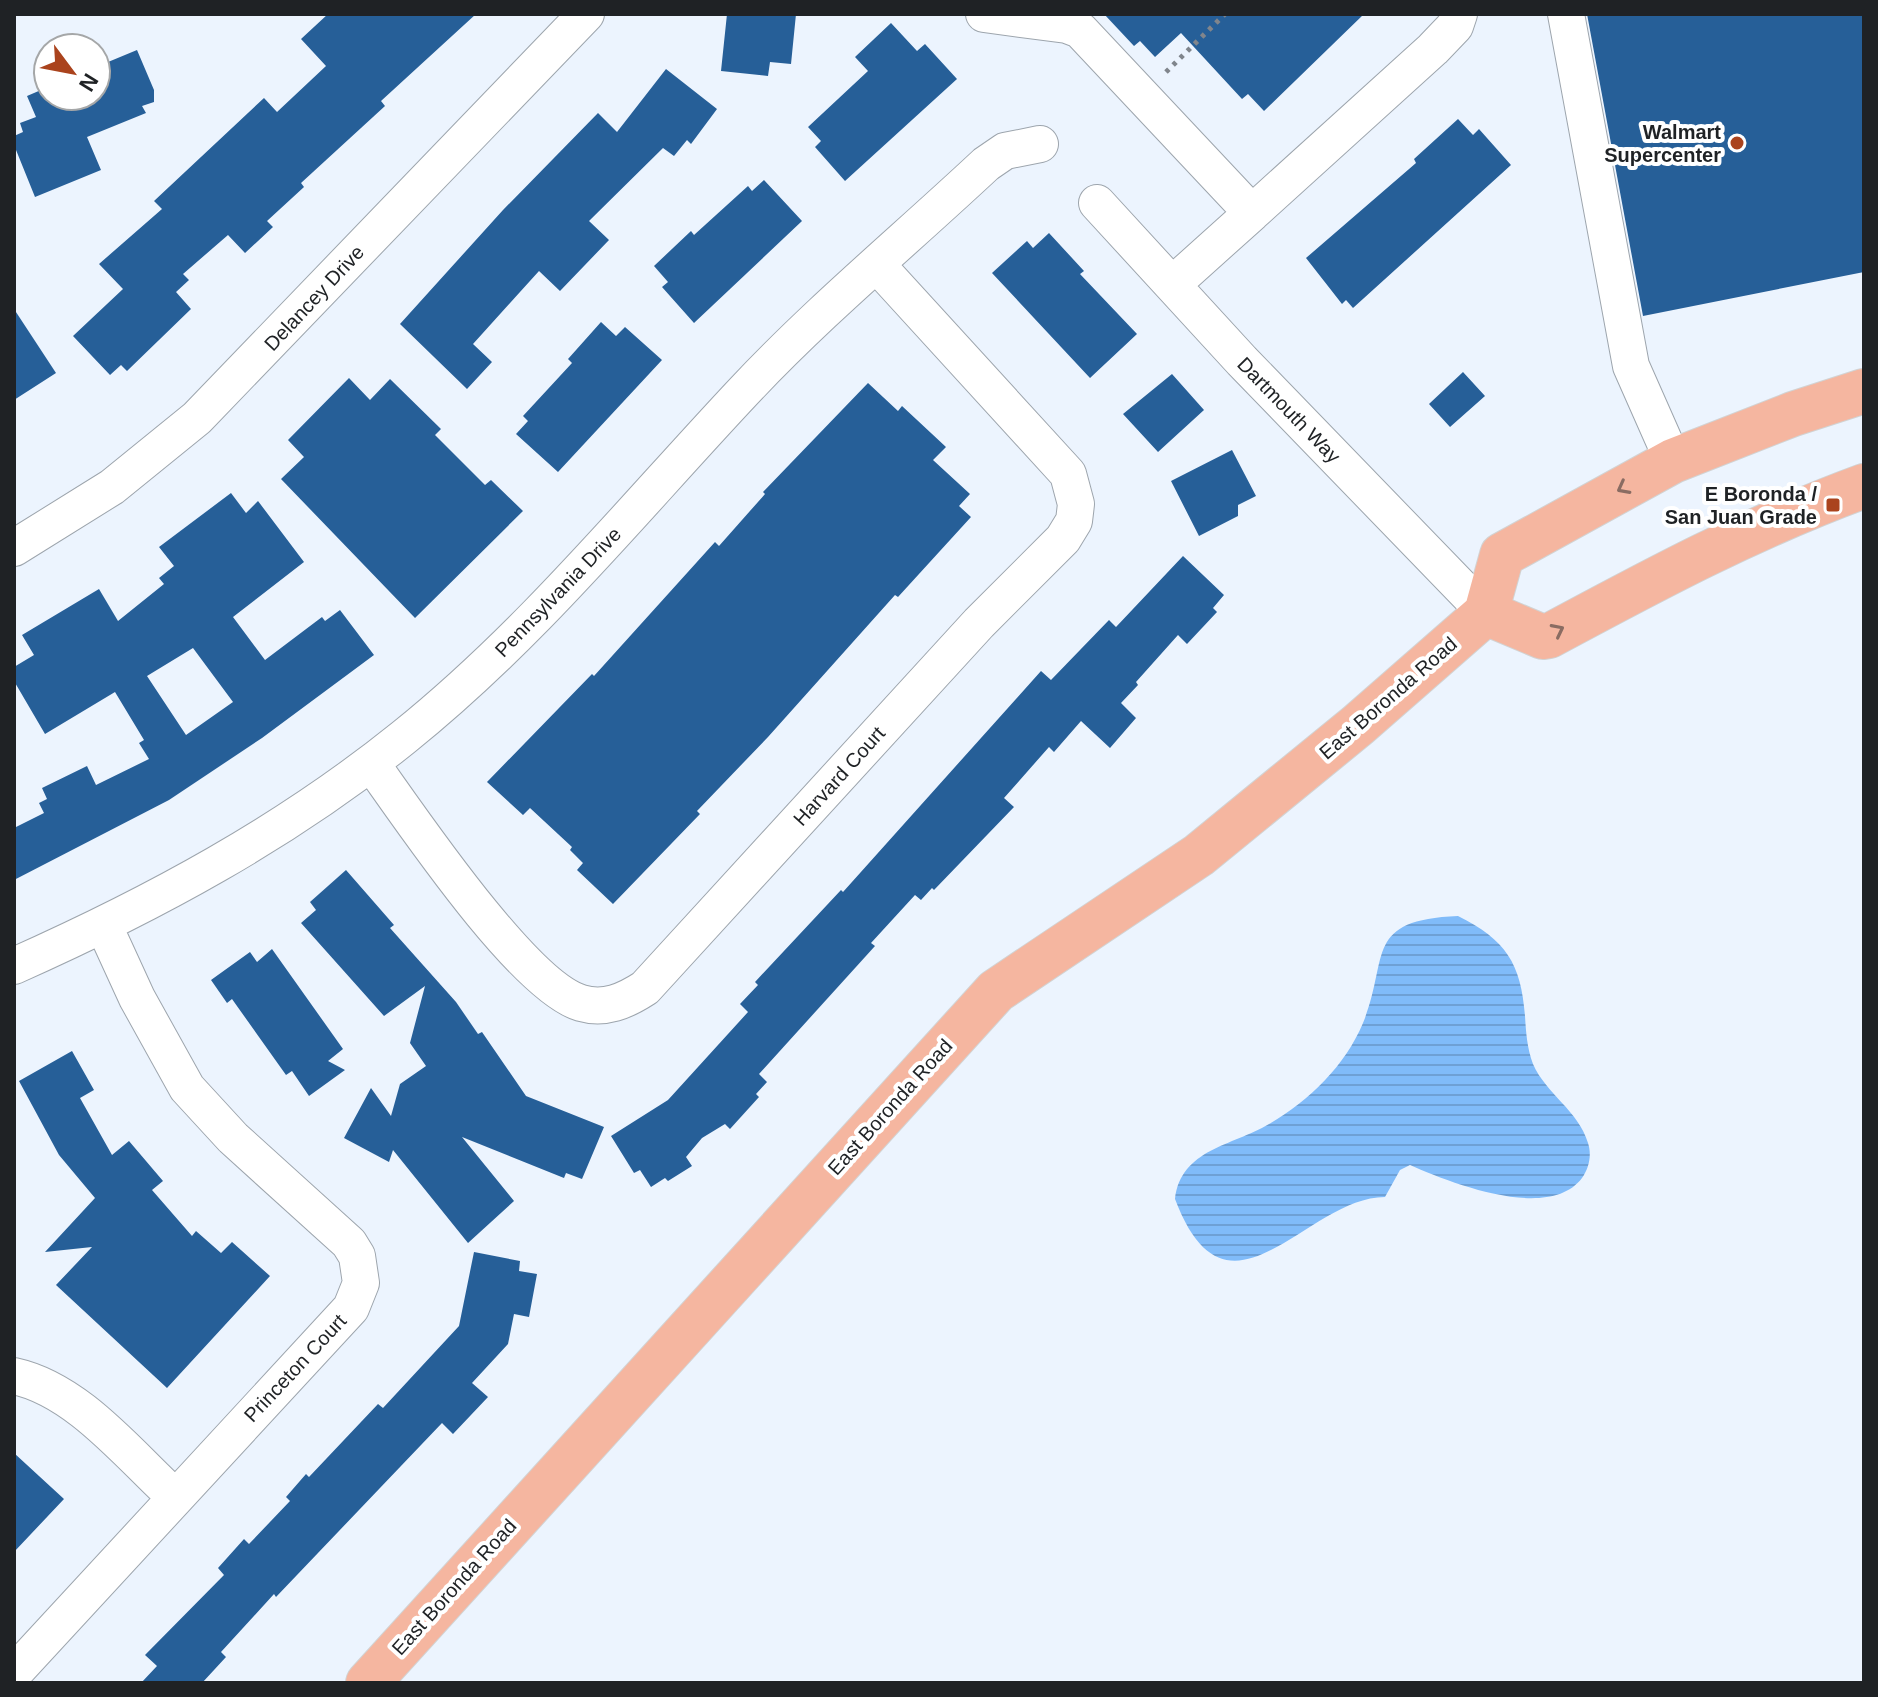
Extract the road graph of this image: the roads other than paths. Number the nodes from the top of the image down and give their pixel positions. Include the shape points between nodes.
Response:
1 (586, 14) edge
2 (984, 14) edge
3 (1459, 14) edge
4 (1566, 14) edge
5 (1040, 144) dead end
6 (1097, 203) dead end
7 (1252, 213) junction
8 (878, 266) junction
9 (1174, 283) junction
10 (1864, 391) edge
11 (1673, 461) junction
12 (1864, 486) edge
13 (14, 548) edge
14 (1486, 613) junction
15 (371, 763) junction
16 (104, 926) junction
17 (14, 966) edge
18 (14, 1376) edge
19 (175, 1497) junction
20 (14, 1673) edge
21 (368, 1683) edge

1 - 13 street, Delancey Drive via 197,418 112,487
2 - 7 street via 1080,30
3 - 7 street via 1433,49
4 - 11 street via 1631,366
5 - 8 street, Pennsylvania Drive via 1005,151 986,164
6 - 9 street, Dartmouth Way
7 - 9 street
8 - 15 street, Pennsylvania Drive via 747,388 518,636
8 - 15 street, Harvard Court via 1068,474 1075,494 1074,521 1063,539 979,623 645,988 630,998 596,1006 572,999 552,985 486,917
9 - 14 street, Dartmouth Way via 1242,361
10 - 11 main road
11 -> 14 main road via 1502,555
14 -> 12 main road via 1549,636 1665,571
14 - 21 main road, East Boronda Road via 1199,855 996,991
15 - 16 street, Pennsylvania Drive via 249,847
16 - 17 street, Pennsylvania Drive
16 - 19 street, Princeton Court via 187,1088 233,1138 349,1243 361,1267 351,1308
18 - 19 street via 50,1388 74,1405
19 - 20 street, Princeton Court

